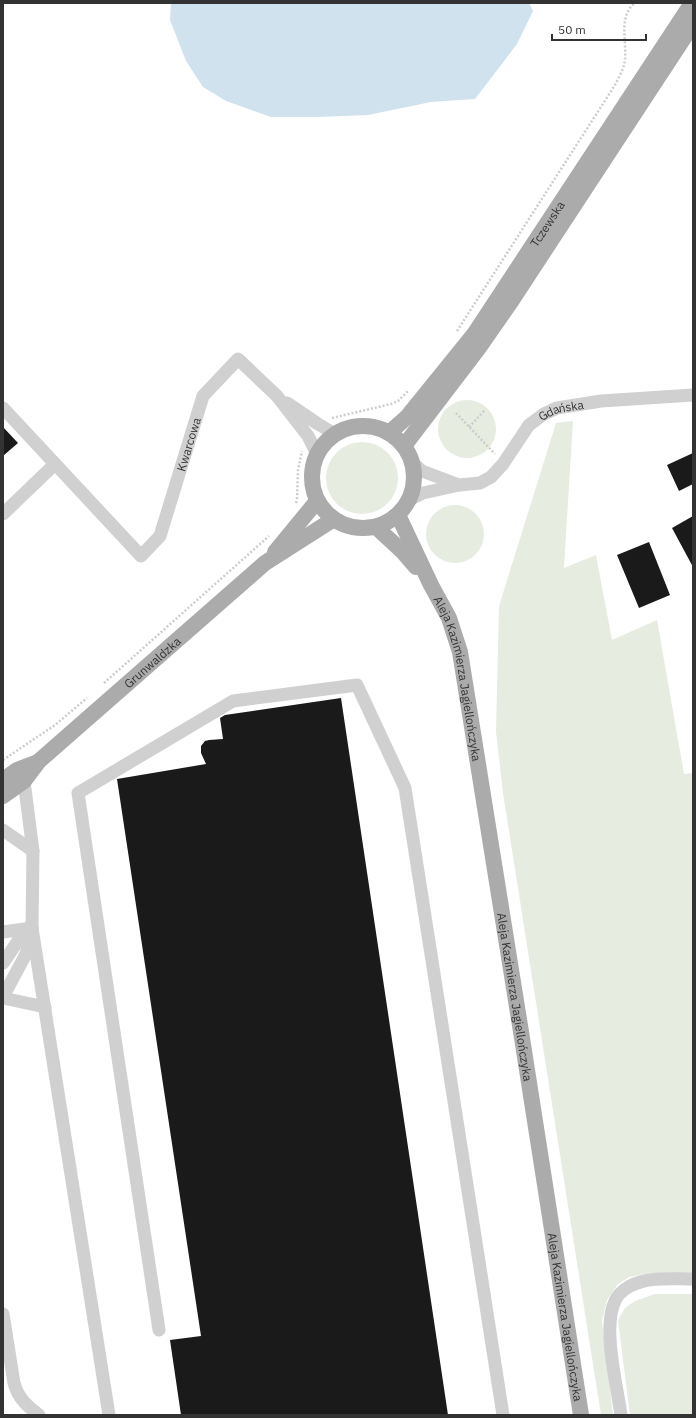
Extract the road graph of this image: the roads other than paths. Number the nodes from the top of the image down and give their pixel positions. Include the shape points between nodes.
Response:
1 (692, 3) edge
2 (693, 24) edge
3 (693, 395) edge
4 (277, 396) junction
5 (3, 408) edge
6 (389, 433) junction
7 (335, 434) junction
8 (404, 446) junction
9 (317, 454) junction
10 (55, 464) junction
11 (412, 464) junction
12 (459, 485) junction
13 (409, 500) junction
14 (317, 501) junction
15 (3, 514) edge
16 (398, 514) junction
17 (334, 520) junction
18 (376, 527) junction
19 (265, 563) junction
20 (431, 585) junction
21 (39, 761) junction
22 (3, 780) edge
23 (24, 781) junction
24 (3, 796) edge
25 (3, 830) edge
26 (33, 851) junction
27 (32, 928) junction
28 (3, 932) edge
29 (3, 963) edge
30 (3, 998) edge
31 (45, 1007) junction
32 (693, 1279) edge
33 (3, 1314) edge
34 (159, 1330) dead end
35 (105, 1413) edge
36 (39, 1415) edge
37 (503, 1415) edge
38 (580, 1415) edge
39 (621, 1415) edge

1 - 6 main road, Tczewska via 475,333 408,417
2 - 8 main road, Tczewska via 510,303
3 - 12 street, Gdańska via 601,401 557,408 530,425 491,477 480,483
4 - 7 street, Kwarcowa
4 - 9 street, Kwarcowa via 308,436
4 - 10 street, Kwarcowa via 238,359 203,396 160,536 141,556
5 - 10 street
6 - 7 main road via 376,427 362,426 348,428
6 - 8 main road
7 - 9 main road
8 - 11 main road
9 - 14 main road via 312,478
10 - 15 street
11 - 12 street, Gdańska via 422,472
11 - 13 main road via 414,483
12 - 13 street, Gdańska via 423,493
13 - 16 main road
14 - 17 main road
14 - 19 main road, Grunwaldzka
16 - 18 main road
16 - 20 main road, Aleja Kazimierza Jagiellończyka
17 - 18 main road via 362,529
17 - 19 main road, Grunwaldzka
18 - 20 main road, Aleja Kazimierza Jagiellończyka via 403,552
19 - 21 main road, Grunwaldzka
20 - 38 main road, Aleja Kazimierza Jagiellończyka via 449,618 460,652 524,1046
21 - 22 main road, Grunwaldzka via 17,770
21 - 23 main road, Grunwaldzka
23 - 24 main road, Grunwaldzka
23 - 26 street
25 - 26 street
26 - 27 street
27 - 28 street
27 - 29 street via 20,938
27 - 30 street via 26,954
27 - 31 street
30 - 31 street
31 - 35 street
32 - 39 street via 652,1279 631,1286 615,1299 609,1321 610,1344
33 - 36 street via 17,1393 25,1404
34 - 37 street via 78,793 233,701 357,685 405,788

